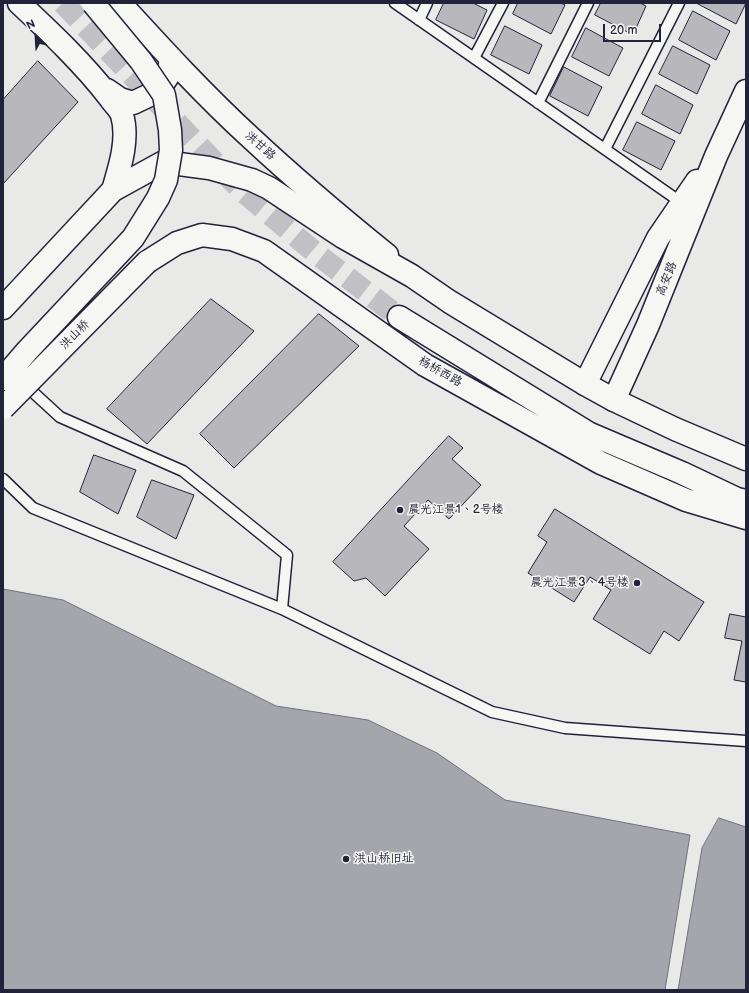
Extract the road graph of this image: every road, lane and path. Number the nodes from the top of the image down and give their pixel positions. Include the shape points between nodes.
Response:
1 (19, 3) edge
2 (93, 3) edge
3 (120, 3) edge
4 (395, 3) edge
5 (427, 3) edge
6 (503, 3) edge
7 (588, 3) edge
8 (679, 3) edge
9 (419, 20) junction
10 (170, 58) junction
11 (474, 58) junction
12 (100, 85) junction
13 (746, 91) edge
14 (538, 103) junction
15 (605, 149) junction
16 (716, 156) junction
17 (113, 190) junction
18 (682, 202) junction
19 (147, 262) joint
20 (412, 276) junction
21 (3, 308) edge
22 (399, 317) tunnel mouth
23 (3, 364) edge
24 (3, 379) edge
25 (586, 384) junction
26 (614, 400) junction
27 (3, 408) edge
28 (746, 459) edge
29 (3, 479) edge
30 (746, 501) edge
31 (746, 518) edge
32 (282, 609) junction
33 (746, 741) edge

1 - 12 main road via 63,44
2 - 24 main road, bridge via 164,95 171,150 166,180 133,238
3 - 10 main road, 洪甘路
4 - 9 lane
5 - 9 lane
6 - 11 lane
7 - 14 lane
8 - 15 lane
9 - 11 lane
10 - 12 main road via 168,76 158,91 133,103 120,100
10 - 20 main road, 洪甘路 via 250,138 330,209
11 - 14 lane
12 - 17 main road via 122,114 124,131 119,172
13 - 16 main road, 高安路
14 - 15 lane
15 - 18 lane
16 - 18 main road, 高安路
16 - 26 main road, 高安路 via 648,325
17 - 20 main road via 164,162 209,168 252,180 269,188 343,237
17 - 21 main road
18 - 25 main road, 高安路 via 658,238
19 - 27 main road, 洪山桥, bridge
19 - 31 main road, 杨桥西路 via 177,243 202,235 232,239 264,250 425,365 601,462 686,500
20 - 25 main road via 450,302
22 - 30 main road via 588,433 736,499
23 - 32 lane via 60,417 183,471 287,555
25 - 26 main road
26 - 28 main road
29 - 32 lane via 33,508
32 - 33 lane via 492,712 565,728

